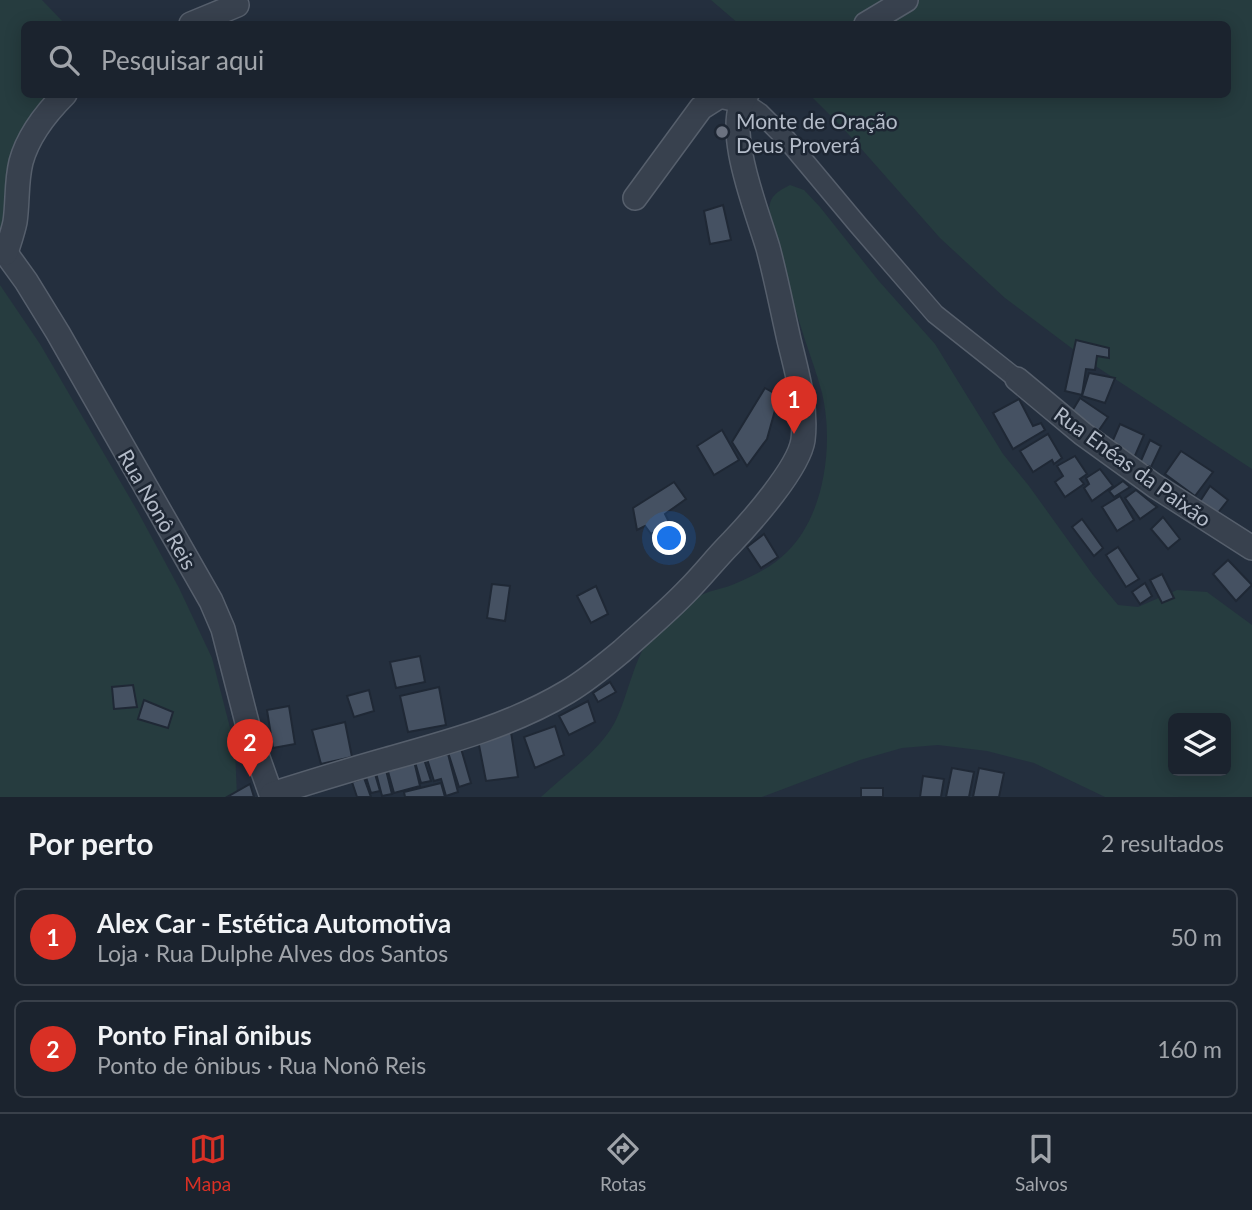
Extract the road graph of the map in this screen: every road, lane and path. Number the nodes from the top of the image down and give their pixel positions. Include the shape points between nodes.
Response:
1 (906, 0) edge
2 (237, 5) dead end
3 (198, 21) edge
4 (871, 21) edge
5 (61, 98) edge
6 (717, 98) edge
7 (745, 98) edge
8 (746, 98) edge
9 (635, 198) dead end
10 (3, 249) edge
11 (1017, 379) joint
12 (1252, 548) edge
13 (272, 795) edge

1 - 4 street
2 - 3 street
5 - 10 street via 38,125 22,159 15,224
6 - 9 street via 701,108
7 - 13 street via 740,148 801,391 802,443 790,470 687,591 615,657 568,692 521,716 444,743
8 - 11 street via 788,140 935,314
10 - 13 street, Rua Nonô Reis via 58,333 211,601
11 - 12 street, Rua Enéas da Paixão via 1155,486

